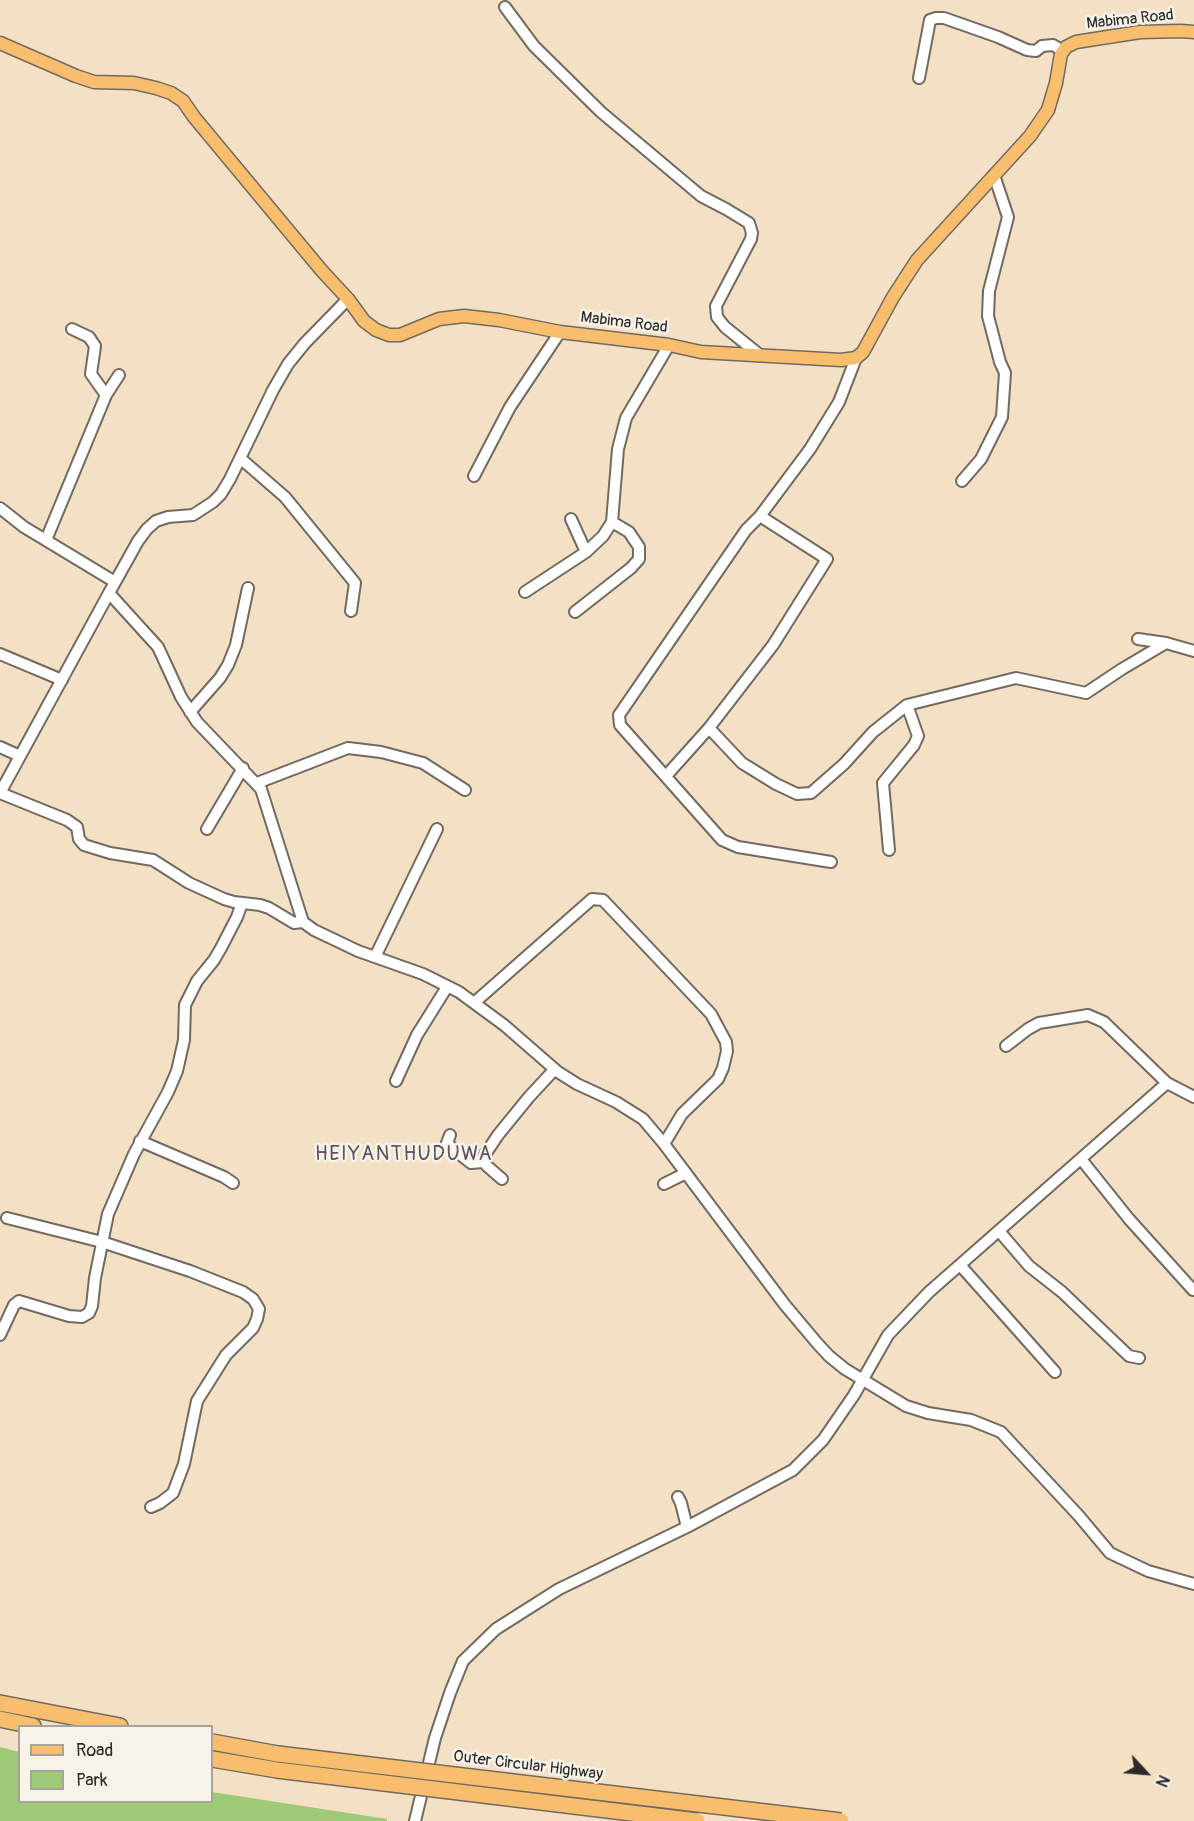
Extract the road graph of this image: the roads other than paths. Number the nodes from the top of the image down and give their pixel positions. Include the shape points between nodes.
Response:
1 (505, 8) dead end
2 (1194, 32) edge
3 (0, 43) edge
4 (1063, 51) junction
5 (919, 78) dead end
6 (994, 175) junction
7 (348, 299) junction
8 (72, 329) dead end
9 (560, 332) junction
10 (669, 345) junction
11 (761, 356) junction
12 (856, 358) junction
13 (119, 375) dead end
14 (106, 395) junction
15 (240, 458) junction
16 (474, 476) dead end
17 (962, 481) dead end
18 (0, 508) edge
19 (760, 516) junction
20 (571, 519) dead end
21 (612, 522) junction
22 (46, 540) junction
23 (586, 552) junction
24 (116, 582) junction
25 (248, 588) dead end
26 (525, 592) dead end
27 (109, 593) junction
28 (351, 611) dead end
29 (575, 612) dead end
30 (1138, 639) dead end
31 (1166, 643) junction
32 (1194, 651) edge
33 (0, 654) edge
34 (62, 680) junction
35 (907, 705) junction
36 (190, 712) junction
37 (709, 728) junction
38 (0, 747) edge
39 (20, 756) junction
40 (243, 768) junction
41 (666, 777) junction
42 (257, 783) junction
43 (465, 790) dead end
44 (207, 829) dead end
45 (437, 829) dead end
46 (889, 850) dead end
47 (831, 862) dead end
48 (242, 903) junction
49 (303, 922) junction
50 (375, 957) junction
51 (447, 987) junction
52 (475, 1002) junction
53 (1006, 1046) dead end
54 (555, 1070) junction
55 (396, 1081) dead end
56 (1167, 1083) junction
57 (1194, 1097) edge
58 (450, 1135) dead end
59 (140, 1141) junction
60 (664, 1144) junction
61 (1081, 1159) junction
62 (483, 1162) junction
63 (686, 1173) junction
64 (502, 1179) dead end
65 (233, 1183) dead end
66 (664, 1184) dead end
67 (7, 1218) dead end
68 (999, 1231) junction
69 (102, 1242) junction
70 (960, 1265) junction
71 (1193, 1290) edge
72 (0, 1335) edge
73 (1139, 1358) dead end
74 (1055, 1372) dead end
75 (862, 1379) junction
76 (678, 1497) dead end
77 (151, 1507) dead end
78 (687, 1527) junction
79 (1194, 1584) edge
80 (0, 1703) edge
81 (0, 1719) edge
82 (28, 1725) edge
83 (115, 1725) edge
84 (213, 1742) edge
85 (213, 1759) edge
86 (416, 1821) edge
87 (697, 1821) edge
88 (841, 1821) edge

1 - 11 street via 534,46 601,112 701,196 749,223 751,239 716,306 717,317 725,327
2 - 4 main road, Mabima Road via 1140,32 1076,42
3 - 7 main road, Mabima Road via 94,82 134,83 171,93 183,101
4 - 5 street via 1053,45 1027,50 936,18 930,20
4 - 6 main road via 1048,110
6 - 12 main road via 917,260
6 - 17 street via 1008,217 989,291 988,316 1005,373 1002,417 981,459
7 - 9 main road, Mabima Road via 364,321 389,335 464,316
7 - 15 street via 288,364
8 - 14 street via 89,337 95,346 91,374
9 - 10 main road, Mabima Road
9 - 16 street via 510,407
10 - 11 main road, Mabima Road via 701,352
10 - 21 street via 626,418 618,449
11 - 12 main road, Mabima Road
12 - 19 street via 839,402
13 - 14 street
14 - 22 street
15 - 24 street via 221,494 207,506 193,516 168,517 147,529
15 - 28 street via 285,497 355,583
18 - 22 street
19 - 37 street via 827,558 772,645
19 - 41 street via 746,530 619,715 620,725
20 - 23 street
21 - 23 street
21 - 29 street via 629,532 639,548 639,559
22 - 24 street
23 - 26 street
24 - 27 street
25 - 36 street via 228,665
27 - 34 street
27 - 36 street via 158,647
30 - 31 street
31 - 32 street
31 - 35 street via 1086,693 1016,678
33 - 34 street
34 - 39 street
35 - 37 street via 873,732 811,793 797,794 742,763
35 - 46 street via 918,736 883,783
36 - 40 street
37 - 41 street
38 - 39 street
39 - 48 street via 0,793 67,820 77,827 84,845 153,860 189,883
40 - 42 street
40 - 44 street
41 - 47 street via 722,840 738,847
42 - 43 street via 348,748 423,764
42 - 49 street
45 - 50 street
48 - 49 street via 269,908 294,923
48 - 59 street via 221,948 185,1005 184,1040 177,1071
49 - 50 street via 341,944
50 - 51 street
51 - 52 street
51 - 55 street via 417,1035
52 - 54 street
52 - 60 street via 592,899 603,900 711,1014 726,1042 718,1079 682,1114
53 - 56 street via 1039,1023 1088,1015 1104,1022
54 - 60 street via 631,1110
54 - 62 street via 498,1135
56 - 57 street
56 - 61 street
58 - 62 street via 447,1143 451,1148 471,1163
59 - 65 street
59 - 69 street via 108,1214
60 - 63 street
61 - 68 street
61 - 71 street
62 - 64 street
63 - 66 street
63 - 75 street via 817,1343
67 - 69 street
68 - 70 street
68 - 73 street via 1029,1266 1123,1351
69 - 72 street via 89,1313 69,1316 19,1301
69 - 77 street via 243,1292 259,1309 253,1328 226,1355 197,1401 184,1464 173,1493
70 - 74 street
70 - 75 street via 888,1335
75 - 78 street via 823,1440 793,1470
75 - 79 street via 906,1406 971,1420 1001,1432 1110,1554 1148,1571
76 - 78 street
78 - 86 street via 559,1589 496,1629 463,1661 435,1738
80 - 83 highway
81 - 82 highway
84 - 88 highway, Outer Circular Highway, bridge via 290,1755
85 - 87 highway, Outer Circular Highway, bridge

